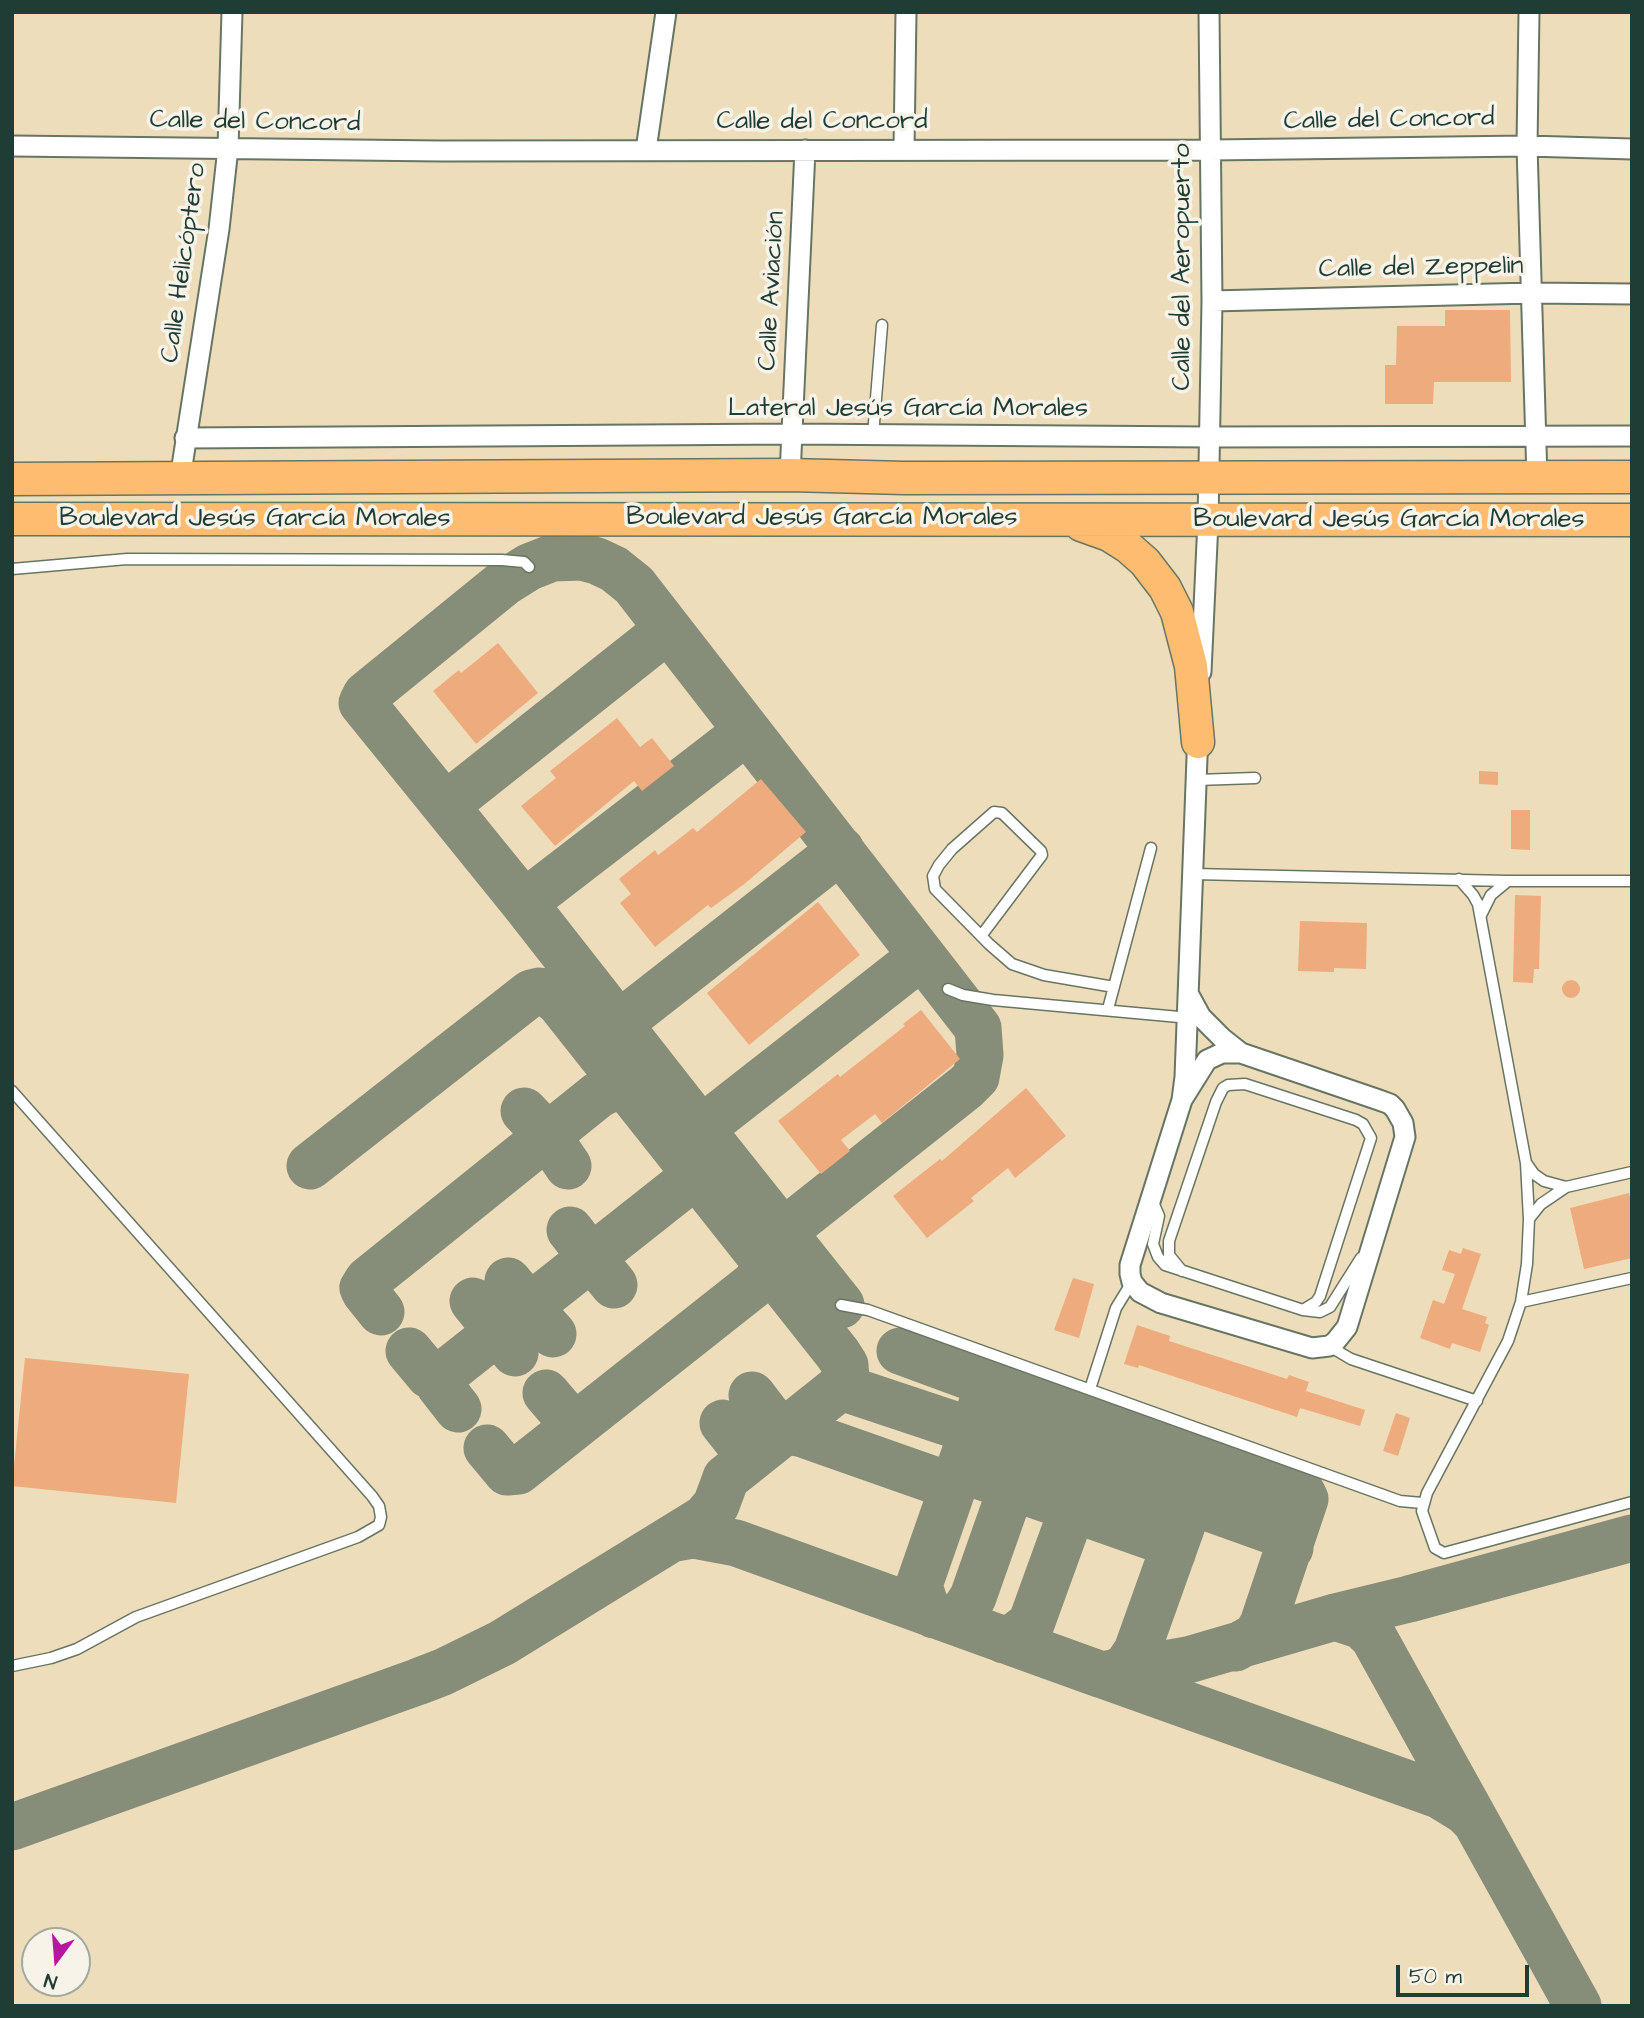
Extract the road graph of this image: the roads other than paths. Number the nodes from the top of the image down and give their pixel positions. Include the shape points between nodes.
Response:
1 (232, 12) edge
2 (666, 12) edge
3 (906, 12) edge
4 (1209, 12) edge
5 (1528, 12) edge
6 (12, 146) edge
7 (1527, 146) junction
8 (228, 148) junction
9 (904, 149) junction
10 (1211, 149) junction
11 (1632, 149) edge
12 (646, 150) junction
13 (805, 150) junction
14 (1532, 293) junction
15 (1632, 294) edge
16 (1212, 301) junction
17 (883, 325) dead end
18 (792, 435) junction
19 (873, 435) junction
20 (1632, 436) edge
21 (1537, 437) junction
22 (1209, 438) junction
23 (185, 439) junction
24 (790, 475) junction
25 (1208, 477) junction
26 (1632, 477) edge
27 (12, 479) edge
28 (75, 479) junction
29 (180, 479) junction
30 (1537, 479) junction
31 (689, 518) junction
32 (12, 519) edge
33 (1045, 519) junction
34 (74, 520) junction
35 (1632, 520) edge
36 (1208, 521) junction
37 (529, 566) dead end
38 (12, 569) edge
39 (1198, 742) junction
40 (1255, 778) dead end
41 (1197, 780) junction
42 (1151, 848) dead end
43 (1193, 874) junction
44 (1459, 879) junction
45 (1508, 881) junction
46 (1632, 881) edge
47 (1480, 916) junction
48 (981, 936) junction
49 (1114, 987) junction
50 (948, 989) dead end
51 (1108, 1009) junction
52 (1194, 1018) junction
53 (1241, 1053) junction
54 (12, 1091) edge
55 (1182, 1100) junction
56 (1527, 1163) junction
57 (1632, 1171) edge
58 (1566, 1187) junction
59 (1151, 1198) junction
60 (1529, 1219) junction
61 (1374, 1241) junction
62 (1182, 1271) junction
63 (1632, 1278) edge
64 (1132, 1282) junction
65 (1521, 1302) junction
66 (841, 1305) dead end
67 (1303, 1310) junction
68 (1329, 1346) junction
69 (1090, 1389) junction
70 (1477, 1401) junction
71 (1632, 1502) edge
72 (1422, 1503) junction
73 (12, 1666) edge

1 - 8 street, Calle Helicóptero
2 - 12 street
3 - 9 street
4 - 10 street, Calle del Aeropuerto
5 - 7 street
6 - 8 street, Calle del Concord
7 - 10 street, Calle del Concord
7 - 11 street, Calle del Concord
7 - 14 street
8 - 12 street, Calle del Concord
8 - 23 street, Calle Helicóptero
9 - 10 street, Calle del Concord
9 - 13 street, Calle del Concord
10 - 16 street, Calle del Aeropuerto
12 - 13 street, Calle del Concord
13 - 18 street, Calle Aviación
14 - 15 street, Calle del Zeppelin
14 - 16 street, Calle del Zeppelin
14 - 21 street
16 - 22 street, Calle del Aeropuerto
17 - 19 lane
18 - 19 street, Lateral Jesús García Morales
18 - 23 street, Lateral Jesús García Morales
18 - 24 street, Calle Aviación
19 - 22 street, Lateral Jesús García Morales
20 - 21 street, Lateral Jesús García Morales
21 - 22 street, Lateral Jesús García Morales
21 - 30 street
22 - 25 street, Calle del Aeropuerto
23 - 29 street, Calle Helicóptero
24 - 25 main road, Boulevard Jesús García Morales
24 - 29 main road, Boulevard Jesús García Morales
24 - 31 main road via 786,495 778,500
25 - 30 main road, Boulevard Jesús García Morales
25 - 36 street, Calle del Aeropuerto
26 - 30 main road, Boulevard Jesús García Morales
27 - 28 main road, Boulevard Jesús García Morales
28 - 29 main road, Boulevard Jesús García Morales
28 - 34 main road
31 - 33 main road, Boulevard Jesús García Morales
31 - 34 main road, Boulevard Jesús García Morales
32 - 34 main road, Boulevard Jesús García Morales
33 - 36 main road, Boulevard Jesús García Morales
33 - 39 main road via 1076,523 1109,535 1145,562 1165,588 1177,612 1191,666
35 - 36 main road, Boulevard Jesús García Morales
36 - 39 street, Calle del Aeropuerto
37 - 38 lane via 502,560 127,559
39 - 41 street, Calle del Aeropuerto
40 - 41 lane
41 - 43 street, Calle del Aeropuerto
42 - 49 lane
43 - 44 lane
43 - 52 street, Calle del Aeropuerto via 1189,994
44 - 45 lane
44 - 47 lane via 1473,895
45 - 46 lane
45 - 47 lane via 1491,895
47 - 56 lane
48 - 48 lane via 935,889 933,876 952,849 993,812 1002,813 1042,855
48 - 49 lane via 1012,964
49 - 51 lane
50 - 51 lane via 993,1000
51 - 52 lane
52 - 53 street
52 - 55 street
53 - 55 street via 1222,1053 1207,1060
53 - 61 street via 1395,1109 1405,1137
54 - 73 lane via 372,1496 381,1517 379,1525 358,1537 136,1617 77,1649
55 - 59 street
56 - 58 lane via 1544,1181
56 - 60 lane
57 - 58 lane
58 - 60 lane via 1541,1203
59 - 62 lane via 1159,1216 1153,1244 1156,1252 1165,1265
59 - 64 street via 1130,1265
60 - 65 lane
61 - 67 lane via 1329,1307
61 - 68 street via 1347,1327
62 - 67 lane
62 - 67 lane via 1169,1255 1169,1241 1216,1101 1228,1085 1245,1084 1356,1120 1371,1138 1320,1296
63 - 65 lane
64 - 68 street via 1161,1303 1302,1346
64 - 69 lane via 1115,1308
65 - 70 lane via 1508,1341
66 - 69 lane via 869,1310
68 - 70 lane via 1351,1359
69 - 72 lane via 1400,1501
70 - 72 lane
71 - 72 lane via 1444,1553 1433,1543

